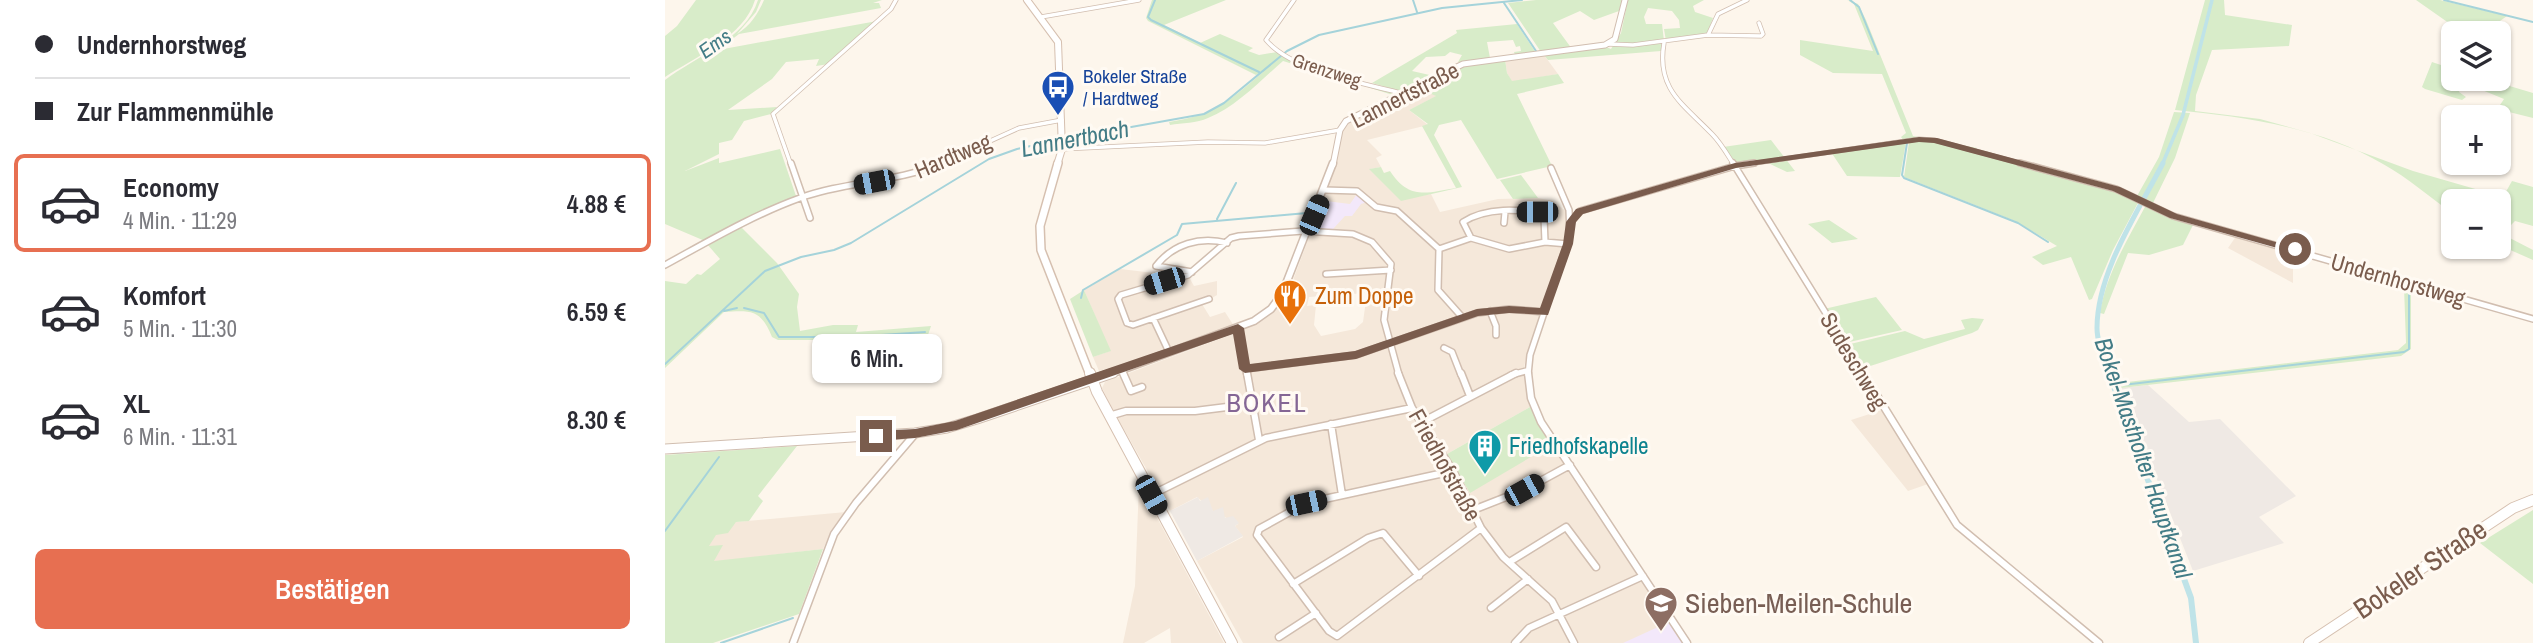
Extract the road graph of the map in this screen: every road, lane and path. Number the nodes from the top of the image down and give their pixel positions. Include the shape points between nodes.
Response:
1 (896, 0) edge
2 (1027, 0) edge
3 (1139, 0) edge
4 (1294, 0) edge
5 (1625, 0) edge
6 (1747, 0) edge
7 (1041, 17) junction
8 (1759, 23) dead end
9 (1708, 35) junction
10 (1664, 43) junction
11 (1608, 44) junction
12 (1283, 55) joint
13 (1401, 93) junction
14 (1062, 120) junction
15 (1340, 130) junction
16 (1062, 143) junction
17 (1735, 166) junction
18 (1551, 168) dead end
19 (1324, 190) junction
20 (802, 197) junction
21 (2137, 199) joint
22 (1569, 210) junction
23 (1580, 211) junction
24 (1505, 212) junction
25 (810, 218) dead end
26 (1571, 222) junction
27 (1504, 223) dead end
28 (1306, 233) junction
29 (1471, 238) junction
30 (1545, 242) junction
31 (1227, 243) junction
32 (1568, 244) junction
33 (1439, 249) junction
34 (665, 265) edge
35 (1391, 270) junction
36 (1192, 272) junction
37 (1326, 274) dead end
38 (1209, 299) dead end
39 (1490, 311) junction
40 (1544, 312) junction
41 (1462, 317) junction
42 (1153, 318) junction
43 (2533, 319) edge
44 (1238, 328) junction
45 (1496, 335) dead end
46 (1389, 345) junction
47 (1444, 348) dead end
48 (1169, 352) junction
49 (1245, 369) junction
50 (1122, 370) junction
51 (1526, 371) junction
52 (1092, 380) junction
53 (1142, 387) dead end
54 (1470, 396) junction
55 (1251, 404) junction
56 (1412, 408) junction
57 (1109, 416) junction
58 (1422, 422) junction
59 (1331, 425) junction
60 (915, 433) junction
61 (1259, 440) junction
62 (665, 449) edge
63 (1570, 465) junction
64 (1453, 471) junction
65 (1151, 495) junction
66 (1342, 495) junction
67 (2533, 500) edge
68 (1473, 510) junction
69 (1481, 528) junction
70 (1511, 561) junction
71 (1597, 567) dead end
72 (1419, 576) junction
73 (1643, 576) junction
74 (1528, 579) junction
75 (1293, 584) junction
76 (1491, 608) dead end
77 (1316, 613) junction
78 (1560, 613) junction
79 (1279, 637) dead end
80 (1335, 639) edge
81 (793, 643) edge
82 (1232, 643) edge
83 (1515, 643) edge
84 (1574, 643) edge
85 (1687, 643) edge
86 (2099, 643) edge
87 (2309, 643) edge

1 - 20 street via 773,114
2 - 7 main road
3 - 7 street
4 - 12 street, Grenzweg via 1266,40
5 - 11 street via 1618,31
6 - 9 street via 1717,14
7 - 14 main road via 1058,42
8 - 9 street via 1761,36
9 - 10 street
10 - 11 street
10 - 17 street, Sudeschweg via 1660,62 1666,86 1714,136
11 - 13 street, Lannertstraße via 1472,62
12 - 13 street, Grenzweg
13 - 15 street, Lannertstraße via 1355,115
14 - 16 main road
14 - 20 street, Hardtweg via 1019,128 922,172
15 - 16 street via 1265,143
15 - 19 street, Lannertstraße
16 - 52 main road via 1039,238
17 - 21 street, Undernhorstweg via 1934,140
17 - 23 street
17 - 86 street, Sudeschweg via 1957,525
18 - 22 street
19 - 28 street, Lannertstraße
19 - 33 street via 1357,191 1376,207 1398,211
20 - 25 street
20 - 34 street, Hardtweg
21 - 43 street, Undernhorstweg via 2173,216
22 - 23 street
22 - 26 street
23 - 26 street
24 - 27 street
24 - 29 street via 1464,220
24 - 30 street via 1537,212 1544,217
26 - 32 street
28 - 31 street via 1238,236
28 - 35 street via 1365,237 1388,258
28 - 44 street, Lannertstraße via 1277,303 1262,317
29 - 30 street via 1509,249
29 - 33 street
30 - 32 street
31 - 36 street
31 - 36 street via 1214,238 1195,240 1156,266
32 - 40 street
33 - 41 street via 1438,290
35 - 37 street
35 - 46 street, Friedhofstraße via 1384,320
36 - 42 street via 1119,296 1127,323
38 - 42 street
39 - 40 street
39 - 41 street
39 - 45 street
40 - 51 street
41 - 46 street
42 - 48 street
44 - 48 street, Lannertstraße
44 - 49 street
46 - 49 street via 1356,355
46 - 56 street, Friedhofstraße
47 - 54 street via 1453,352
48 - 50 street, Lannertstraße
49 - 55 street
50 - 52 street, Lannertstraße
50 - 53 street via 1131,391
51 - 54 street
51 - 63 street via 1532,405
52 - 57 main road
52 - 60 street, Lannertstraße via 957,425
54 - 58 street
55 - 57 street via 1195,411 1126,411
55 - 61 street
56 - 58 street, Friedhofstraße
56 - 59 street
57 - 65 main road
58 - 64 street, Friedhofstraße
59 - 61 street
59 - 66 street
60 - 62 street, Lannertstraße
60 - 81 street via 834,534
61 - 65 street
63 - 68 street
63 - 73 street
64 - 66 street
64 - 68 street, Friedhofstraße
65 - 82 main road
66 - 75 street, Friedhofstraße via 1306,503 1259,529 1257,535
67 - 87 main road, Bokeler Straße via 2513,508
68 - 69 street, Friedhofstraße
69 - 70 street
69 - 72 street, Friedhofstraße
70 - 71 street via 1566,527
70 - 74 street
72 - 75 street via 1383,533
72 - 80 street, Friedhofstraße
73 - 78 street
73 - 85 street
74 - 76 street
74 - 78 street
75 - 77 street, Friedhofstraße
77 - 79 street
77 - 80 street, Friedhofstraße
78 - 83 street via 1529,628
78 - 84 street

